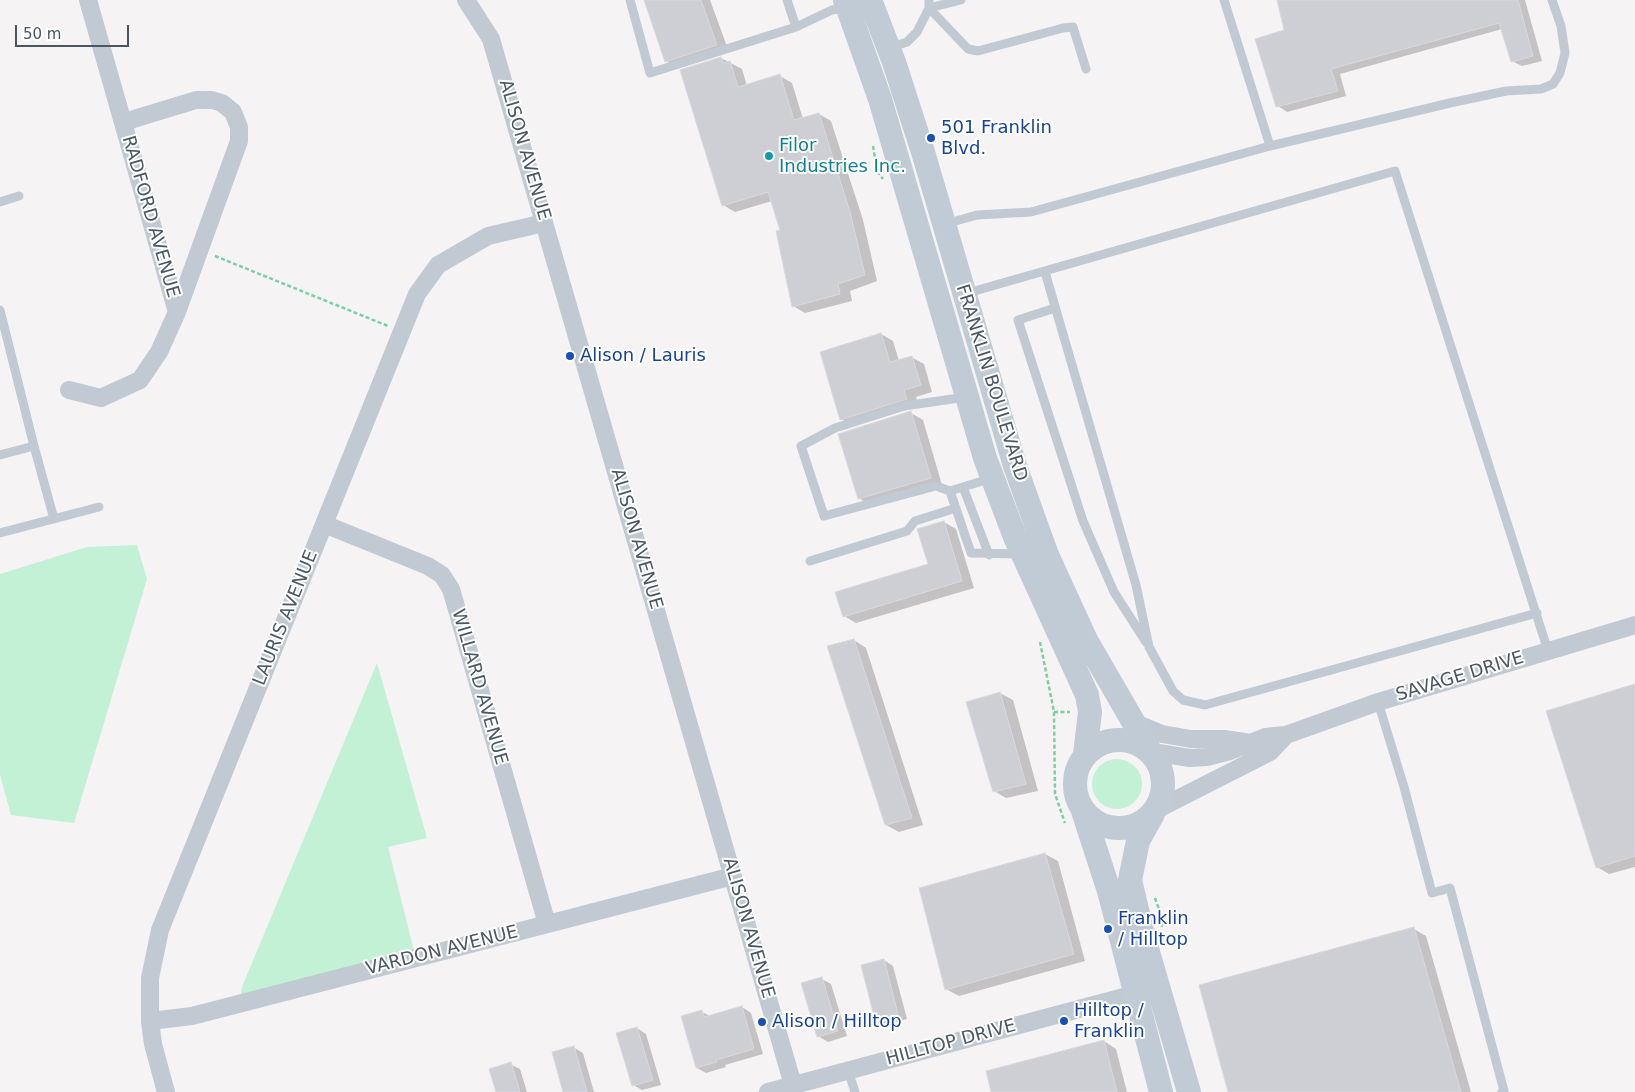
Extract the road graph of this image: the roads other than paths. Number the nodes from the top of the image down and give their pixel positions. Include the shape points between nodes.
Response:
1 (88, 0) edge
2 (466, 0) edge
3 (630, 0) edge
4 (787, 0) edge
5 (870, 0) edge
6 (961, 0) edge
7 (1224, 0) edge
8 (1552, 0) edge
9 (847, 4) edge
10 (929, 4) edge
11 (796, 27) junction
12 (889, 48) junction
13 (1086, 69) dead end
14 (124, 122) junction
15 (1270, 146) junction
16 (19, 196) dead end
17 (0, 202) edge
18 (544, 222) junction
19 (944, 224) junction
20 (1045, 272) junction
21 (964, 294) junction
22 (1055, 308) junction
23 (0, 310) edge
24 (177, 312) junction
25 (69, 390) dead end
26 (966, 397) junction
27 (34, 446) junction
28 (0, 455) edge
29 (992, 478) junction
30 (963, 487) junction
31 (950, 491) junction
32 (99, 507) dead end
33 (956, 508) junction
34 (54, 519) junction
35 (324, 524) junction
36 (0, 533) edge
37 (1022, 554) junction
38 (989, 555) junction
39 (810, 561) dead end
40 (1537, 613) junction
41 (1635, 625) edge
42 (1149, 647) junction
43 (1548, 651) junction
44 (1378, 702) junction
45 (1135, 723) junction
46 (1286, 735) junction
47 (1252, 743) junction
48 (1151, 751) junction
49 (1085, 755) junction
50 (1082, 808) junction
51 (1154, 812) junction
52 (733, 876) junction
53 (547, 924) junction
54 (1134, 994) junction
55 (150, 1021) junction
56 (848, 1070) junction
57 (793, 1085) junction
58 (166, 1092) edge
59 (768, 1092) edge
60 (855, 1092) edge
61 (1161, 1092) edge
62 (1189, 1092) edge
63 (1502, 1092) edge

1 - 14 street, RADFORD AVENUE
2 - 18 street, ALISON AVENUE via 492,39
3 - 11 lane via 650,73
4 - 11 lane
5 - 12 main road, FRANKLIN BOULEVARD
6 - 10 lane
7 - 15 lane
8 - 15 lane via 1561,26 1565,53 1560,73 1553,84 1541,89 1506,90
9 - 11 lane
9 - 26 main road, FRANKLIN BOULEVARD via 880,99
10 - 12 lane via 917,32 906,42
10 - 13 lane via 961,43 978,51 1073,27
12 - 19 main road, FRANKLIN BOULEVARD
14 - 24 street, RADFORD AVENUE
14 - 24 street, RADFORD AVENUE via 196,100 212,100 233,112 239,126 240,141
15 - 19 lane via 1031,212 977,216
16 - 17 lane
18 - 35 street, LAURIS AVENUE via 488,236 438,265 417,294
18 - 52 street, ALISON AVENUE
19 - 21 main road, FRANKLIN BOULEVARD
20 - 21 lane
20 - 22 lane
20 - 40 lane via 1395,172
21 - 45 main road, FRANKLIN BOULEVARD via 1014,466 1047,555 1086,640
22 - 42 lane via 1136,585
22 - 42 lane via 1018,320 1083,521 1114,592
23 - 27 lane
24 - 25 street, RADFORD AVENUE via 159,352 140,380 101,398
26 - 29 main road, FRANKLIN BOULEVARD
26 - 31 lane via 904,406 835,428 801,446 824,516 936,486
27 - 28 lane
27 - 34 lane
29 - 30 lane
29 - 37 main road, FRANKLIN BOULEVARD
30 - 31 lane
30 - 38 lane
31 - 33 lane
32 - 34 lane
33 - 38 lane via 971,553
33 - 39 lane via 915,521 907,531
34 - 36 lane
35 - 53 street, WILLARD AVENUE via 428,566 442,575 451,588
35 - 55 street, LAURIS AVENUE via 160,930 150,978
37 - 38 lane
37 - 49 main road, FRANKLIN BOULEVARD via 1087,695 1090,712
40 - 42 lane via 1205,705 1183,700 1173,691
40 - 43 lane
41 - 43 street, SAVAGE DRIVE
43 - 44 street, SAVAGE DRIVE
44 - 46 street, SAVAGE DRIVE
44 - 63 lane via 1432,894 1450,888
45 - 47 street via 1162,734 1191,739
45 - 48 main road, FRANKLIN BOULEVARD
46 - 47 street, SAVAGE DRIVE via 1265,737
46 - 51 street, SAVAGE DRIVE via 1270,752
47 - 48 street, SAVAGE DRIVE via 1207,757 1169,756
48 - 49 main road via 1124,739 1109,740
48 - 51 main road via 1162,773 1164,786
49 - 50 main road via 1074,781
50 - 51 main road via 1092,819 1118,828 1132,826
50 - 54 main road via 1109,891
51 - 62 main road via 1138,842 1130,880
52 - 53 street, VARDON AVENUE
52 - 57 street, ALISON AVENUE
53 - 55 street, VARDON AVENUE via 192,1016
54 - 56 street, HILLTOP DRIVE
54 - 61 main road
55 - 58 street, LAURIS AVENUE via 152,1044
56 - 57 street, HILLTOP DRIVE
56 - 60 lane
57 - 59 street, HILLTOP DRIVE

